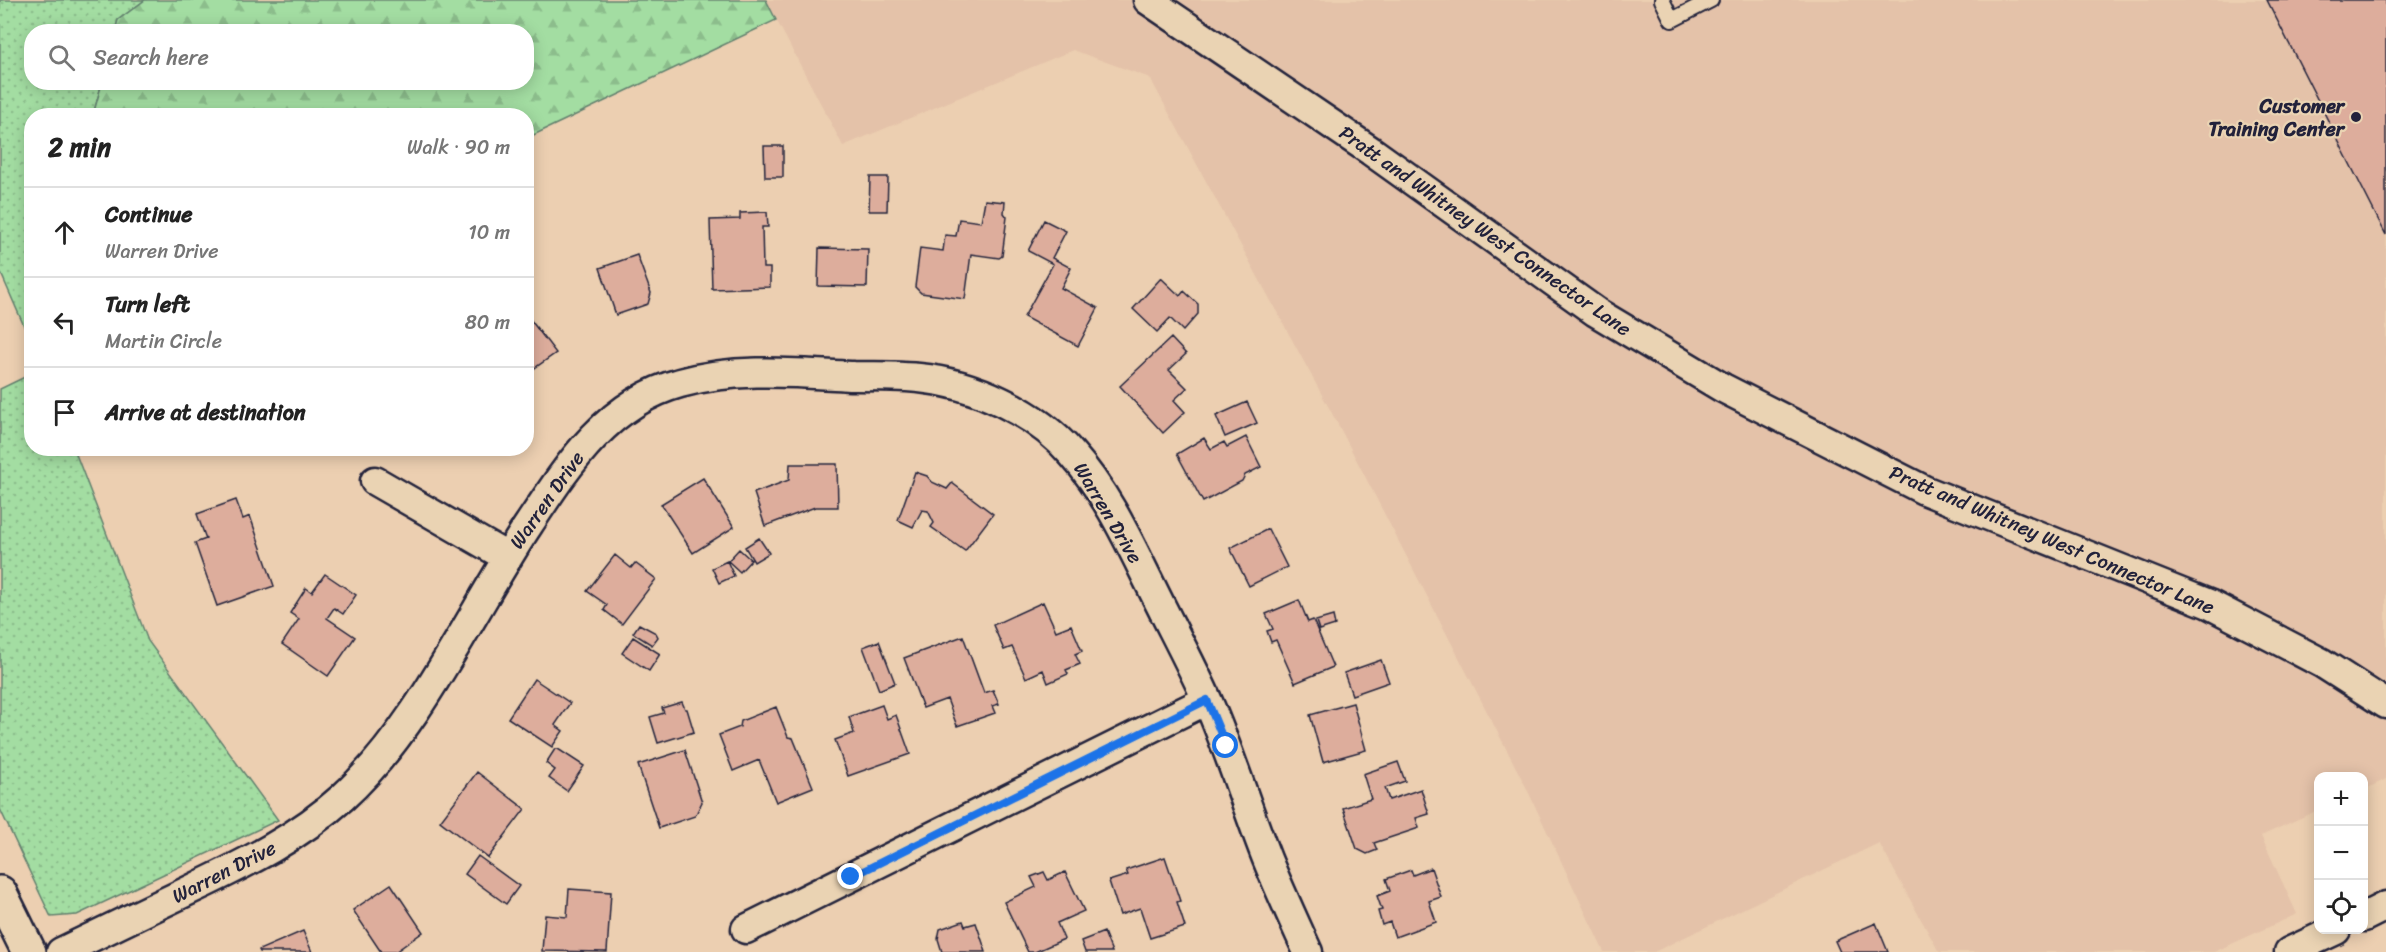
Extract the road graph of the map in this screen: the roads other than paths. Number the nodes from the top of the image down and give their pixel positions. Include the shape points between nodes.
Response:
1 (1148, 0) edge
2 (1662, 0) edge
3 (1711, 0) edge
4 (375, 481) dead end
5 (507, 557) junction
6 (1207, 700) junction
7 (2386, 704) edge
8 (0, 893) edge
9 (2386, 906) edge
10 (2368, 915) edge
11 (746, 929) dead end
12 (2328, 934) edge
13 (29, 952) edge
14 (61, 952) edge
15 (1308, 952) edge
16 (2289, 952) edge

1 - 7 street, Pratt and Whitney West Connector Lane via 1371,151 1596,312 1723,388 1924,490 2209,604 2322,663
2 - 3 lane via 1672,20
4 - 5 street, Warren Drive
5 - 6 street, Warren Drive via 572,459 606,424 640,399 678,383 772,373 921,378 949,383 1008,406 1036,422 1071,452 1123,531
5 - 14 street, Warren Drive via 415,710 381,757 343,797 258,857
6 - 11 street
6 - 15 street, Warren Drive via 1265,854
8 - 13 main road
9 - 10 street
12 - 16 street

